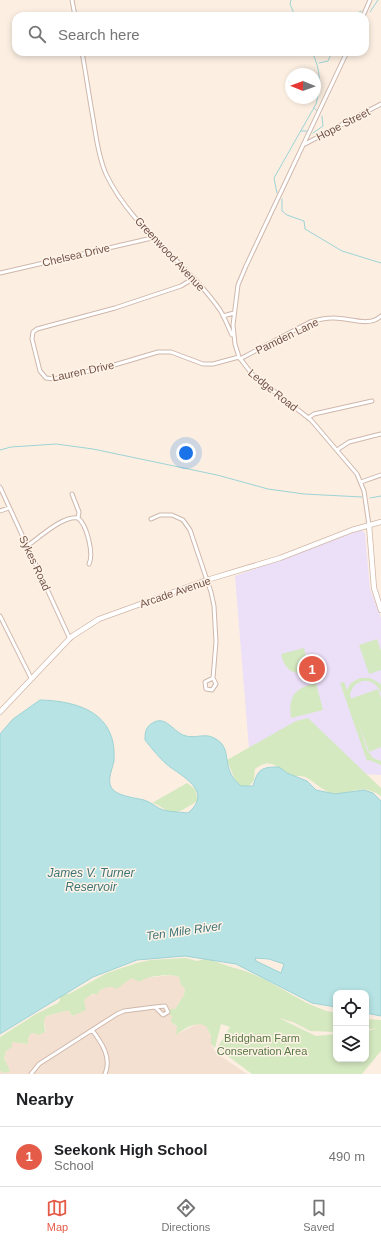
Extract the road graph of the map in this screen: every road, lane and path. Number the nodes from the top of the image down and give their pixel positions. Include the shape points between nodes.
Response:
1 (72, 0) edge
2 (370, 0) edge
3 (74, 12) edge
4 (365, 12) edge
5 (83, 56) edge
6 (345, 56) edge
7 (380, 106) edge
8 (304, 144) junction
9 (152, 238) junction
10 (0, 273) edge
11 (194, 278) junction
12 (234, 313) junction
13 (223, 316) junction
14 (381, 316) edge
15 (234, 339) junction
16 (240, 358) junction
17 (372, 401) dead end
18 (308, 418) junction
19 (381, 434) edge
20 (337, 450) junction
21 (381, 475) edge
22 (361, 482) junction
23 (0, 487) edge
24 (72, 494) dead end
25 (10, 508) junction
26 (0, 512) edge
27 (78, 518) junction
28 (151, 519) dead end
29 (381, 522) edge
30 (369, 525) junction
31 (27, 546) junction
32 (89, 564) dead end
33 (207, 580) junction
34 (381, 610) edge
35 (0, 616) edge
36 (70, 639) junction
37 (31, 678) junction
38 (213, 678) dead end
39 (0, 712) edge
40 (155, 1007) dead end
41 (92, 1030) junction
42 (31, 1074) edge
43 (105, 1074) edge

1 - 3 street
2 - 4 street
5 - 9 street, Greenwood Avenue via 97,145 106,173 122,200
6 - 8 street, Ledge Road
7 - 8 street, Hope Street
8 - 12 street, Ledge Road via 238,285
9 - 10 street, Chelsea Drive
9 - 11 street, Greenwood Avenue
11 - 13 street, Greenwood Avenue
11 - 16 street, Lauren Drive via 181,286 111,310 37,329 32,339 42,374 47,379 54,379 158,352 171,352 203,364
12 - 13 street
12 - 15 street, Ledge Road
13 - 15 street, Greenwood Avenue
14 - 16 street, Pamden Lane via 370,322 340,318 320,319
15 - 16 street, Ledge Road
16 - 18 street, Ledge Road via 252,374
17 - 18 street via 314,414
18 - 20 street, Ledge Road
19 - 20 street via 349,442
20 - 22 street, Ledge Road
21 - 22 street
22 - 30 street, Ledge Road
23 - 25 street, Sykes Road
24 - 27 street via 79,512
25 - 26 street
25 - 31 street, Sykes Road
27 - 31 street via 54,526
27 - 32 street via 92,552
28 - 33 street via 160,515 172,515 183,520 190,530
29 - 30 main road, Arcade Avenue
30 - 33 main road, Arcade Avenue via 270,562
30 - 34 main road, Ledge Road via 374,588
31 - 36 street, Sykes Road
33 - 36 main road, Arcade Avenue via 99,619 85,626
33 - 38 street via 214,613 216,660
35 - 37 street
36 - 37 main road, Arcade Avenue
37 - 39 main road, Arcade Avenue
40 - 41 street via 124,1011
41 - 42 street via 39,1064
41 - 43 street via 103,1046 107,1058

